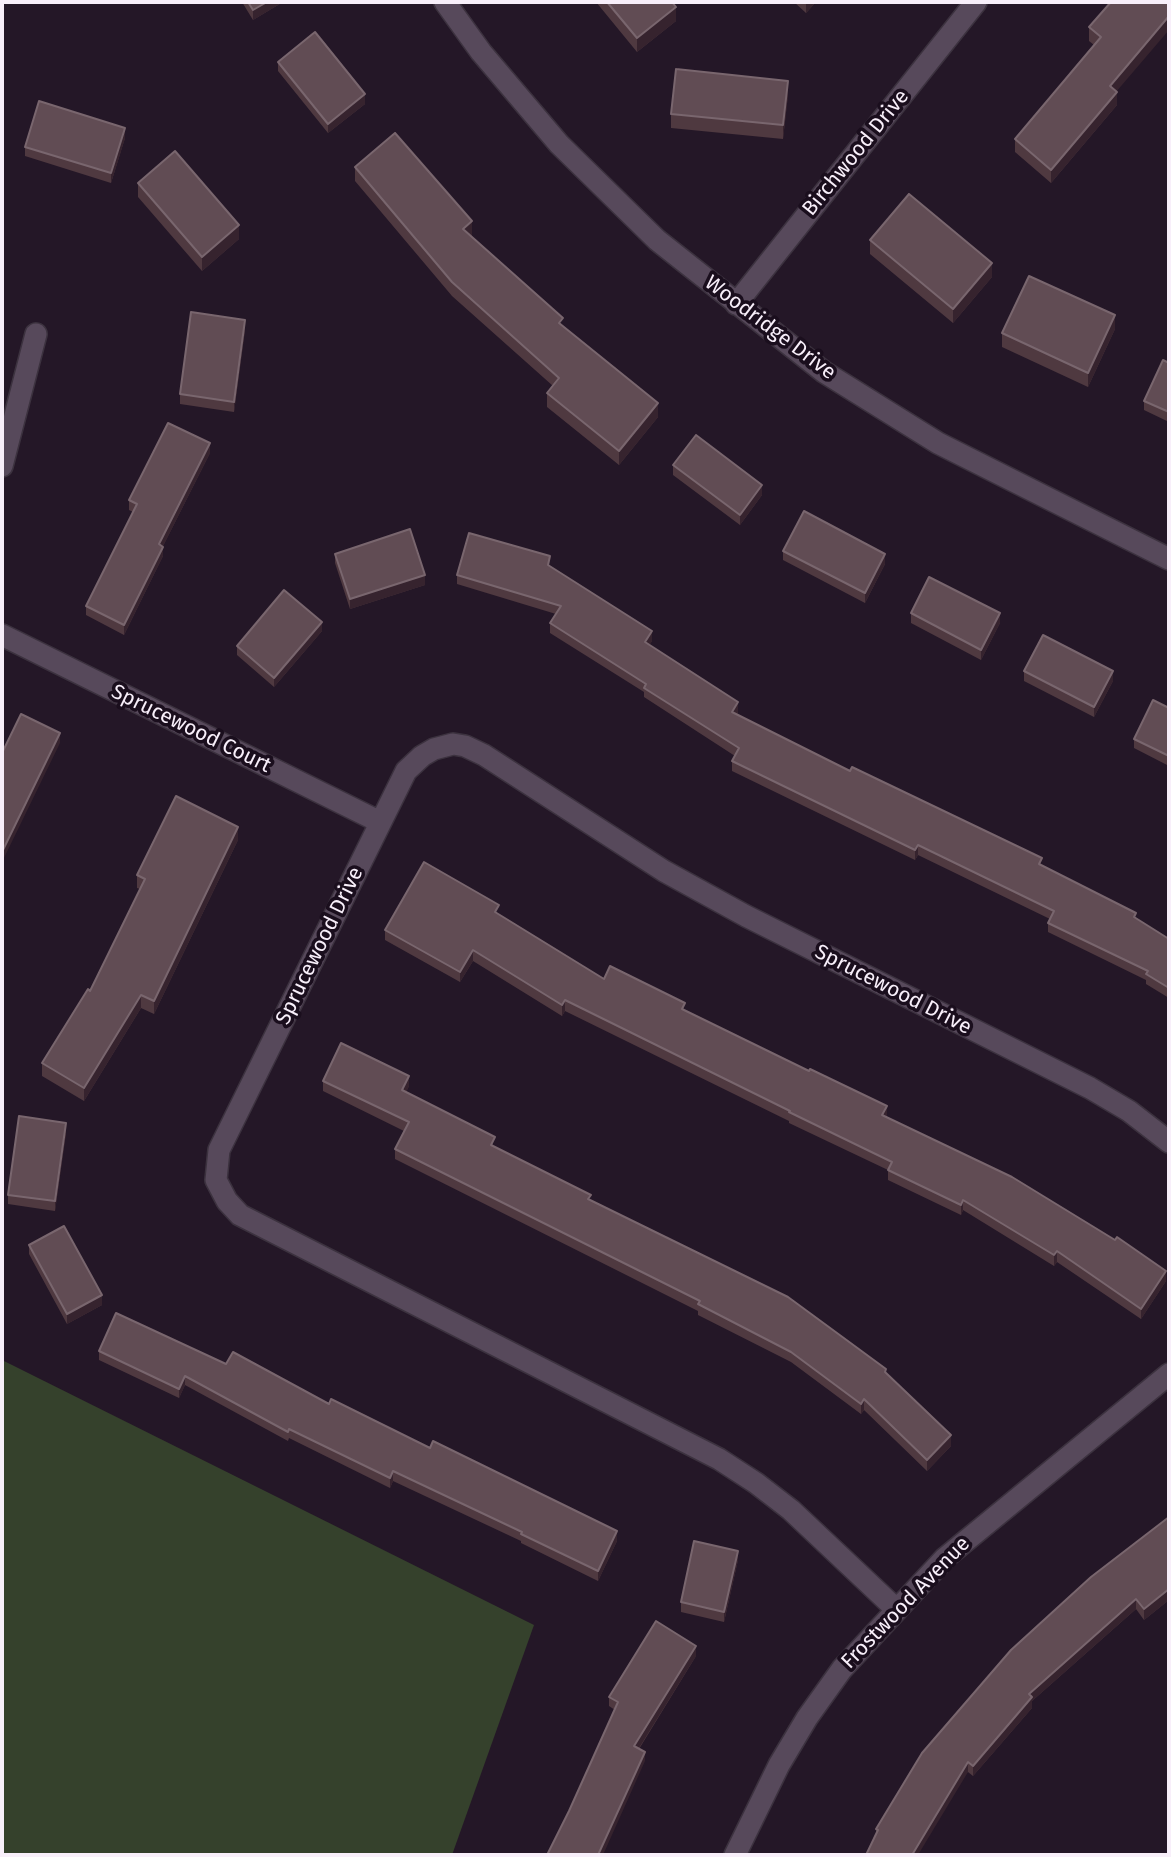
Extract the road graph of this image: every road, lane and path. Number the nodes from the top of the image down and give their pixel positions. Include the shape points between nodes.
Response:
1 (445, 2) edge
2 (976, 2) edge
3 (736, 304) junction
4 (36, 334) dead end
5 (2, 466) edge
6 (1169, 559) edge
7 (2, 635) edge
8 (380, 822) junction
9 (1169, 1142) edge
10 (1169, 1374) edge
11 (897, 1610) junction
12 (735, 1855) edge

1 - 3 street, Woodridge Drive via 559,144 657,240
2 - 3 street, Birchwood Drive
3 - 6 street, Woodridge Drive via 824,372 938,443
4 - 5 street
7 - 8 street, Sprucewood Court
8 - 9 street, Sprucewood Drive via 406,771 422,756 453,744 465,746 664,871 1090,1088
8 - 11 street, Sprucewood Drive via 219,1150 216,1180 227,1201 240,1215 719,1459 791,1510
10 - 11 street, Frostwood Avenue via 969,1537
11 - 12 street, Frostwood Avenue via 842,1669 807,1718

